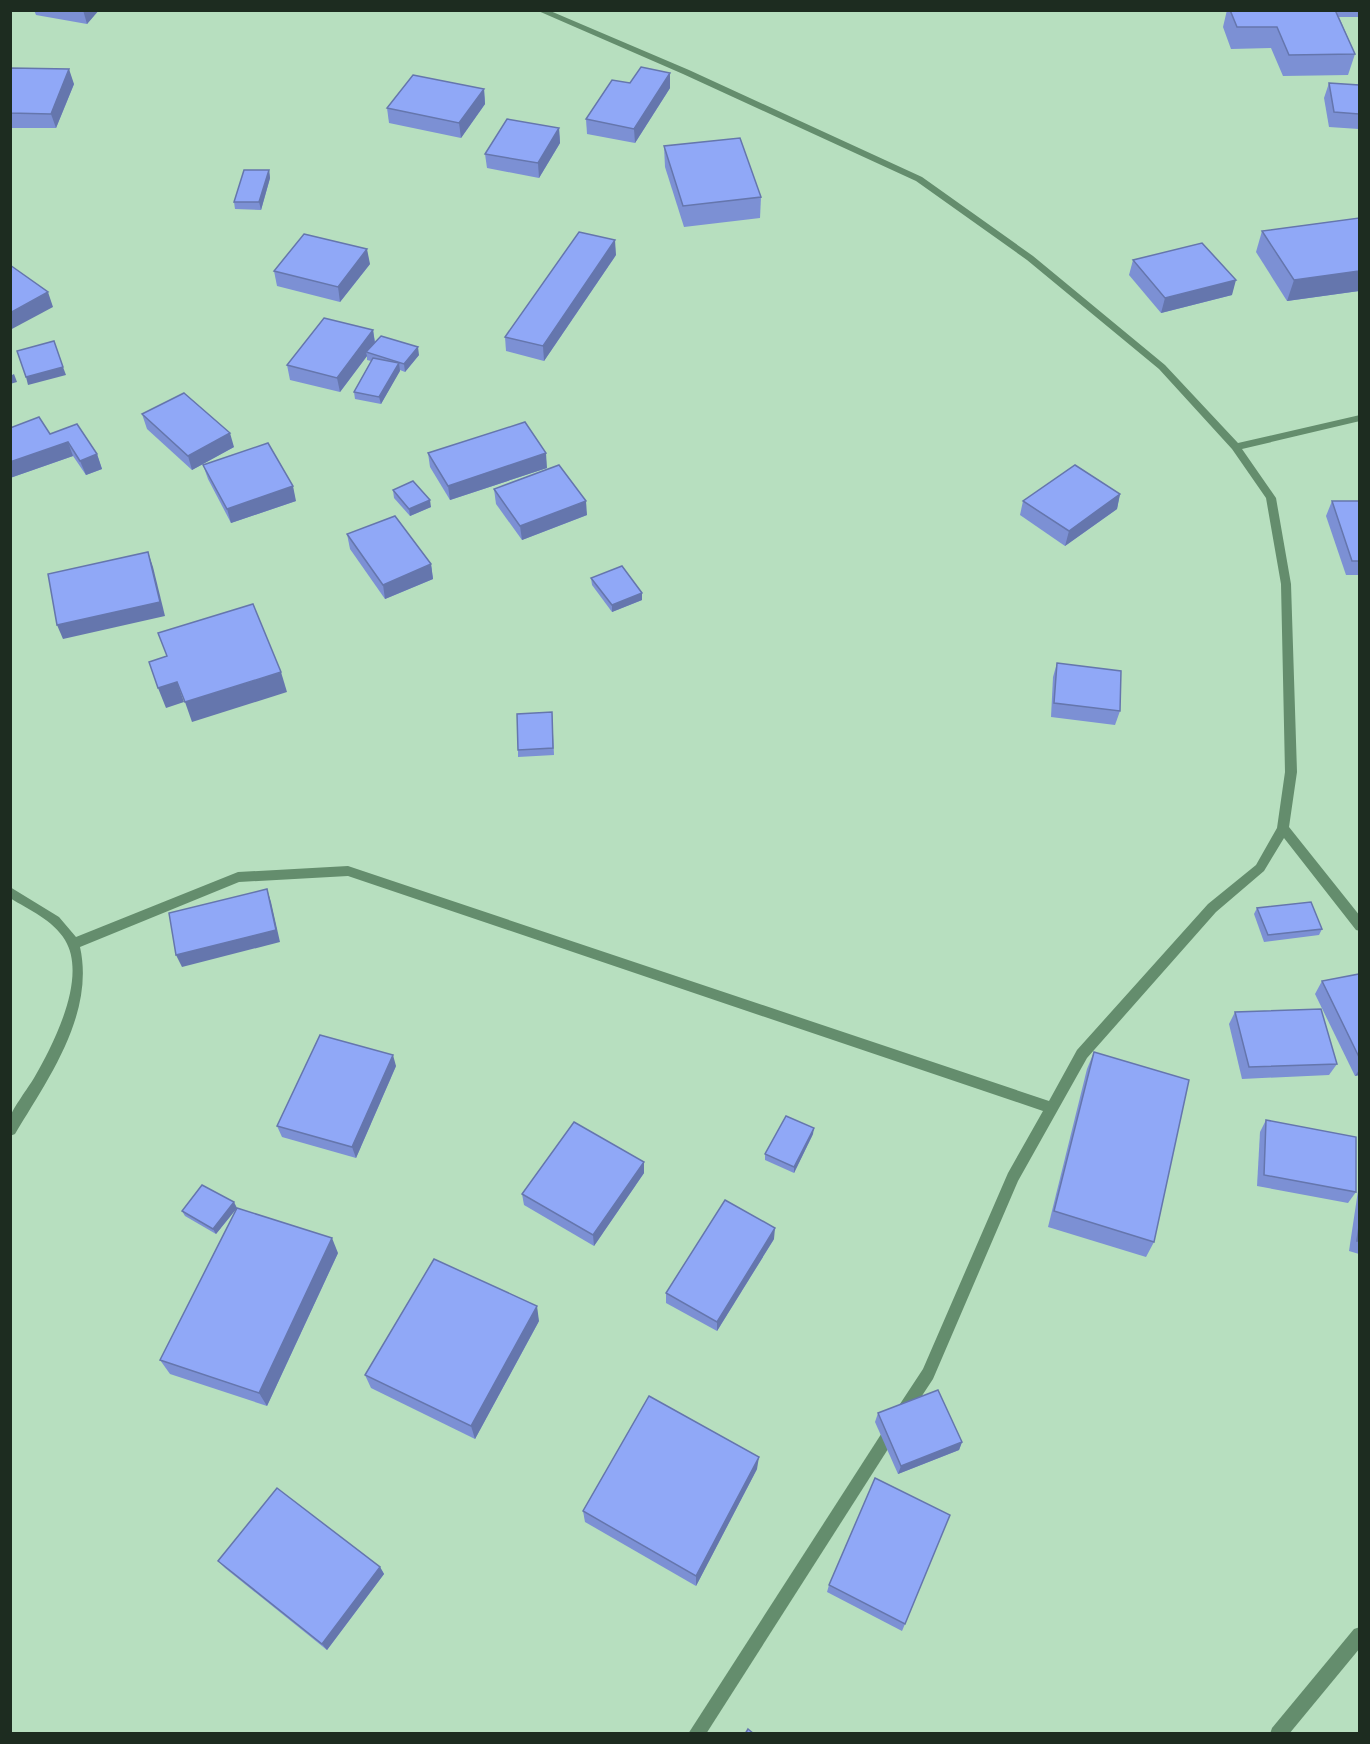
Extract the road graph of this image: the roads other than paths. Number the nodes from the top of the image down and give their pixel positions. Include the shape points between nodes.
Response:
1 (540, 10) edge
2 (1359, 418) edge
3 (1236, 447) junction
4 (1283, 828) junction
5 (10, 892) edge
6 (1359, 927) edge
7 (73, 944) junction
8 (1052, 1108) junction
9 (10, 1130) edge
10 (1359, 1635) edge
11 (696, 1734) edge
12 (1278, 1734) edge

1 - 3 street via 920,179 1030,258 1162,367
2 - 3 street
3 - 4 street via 1270,498 1286,584 1291,772
4 - 6 street
4 - 8 street via 1260,868 1212,908 1082,1054
5 - 7 street via 59,924
7 - 8 street via 238,877 348,871
7 - 9 street via 80,980 58,1050
8 - 11 street via 1013,1177 928,1374
10 - 12 street

